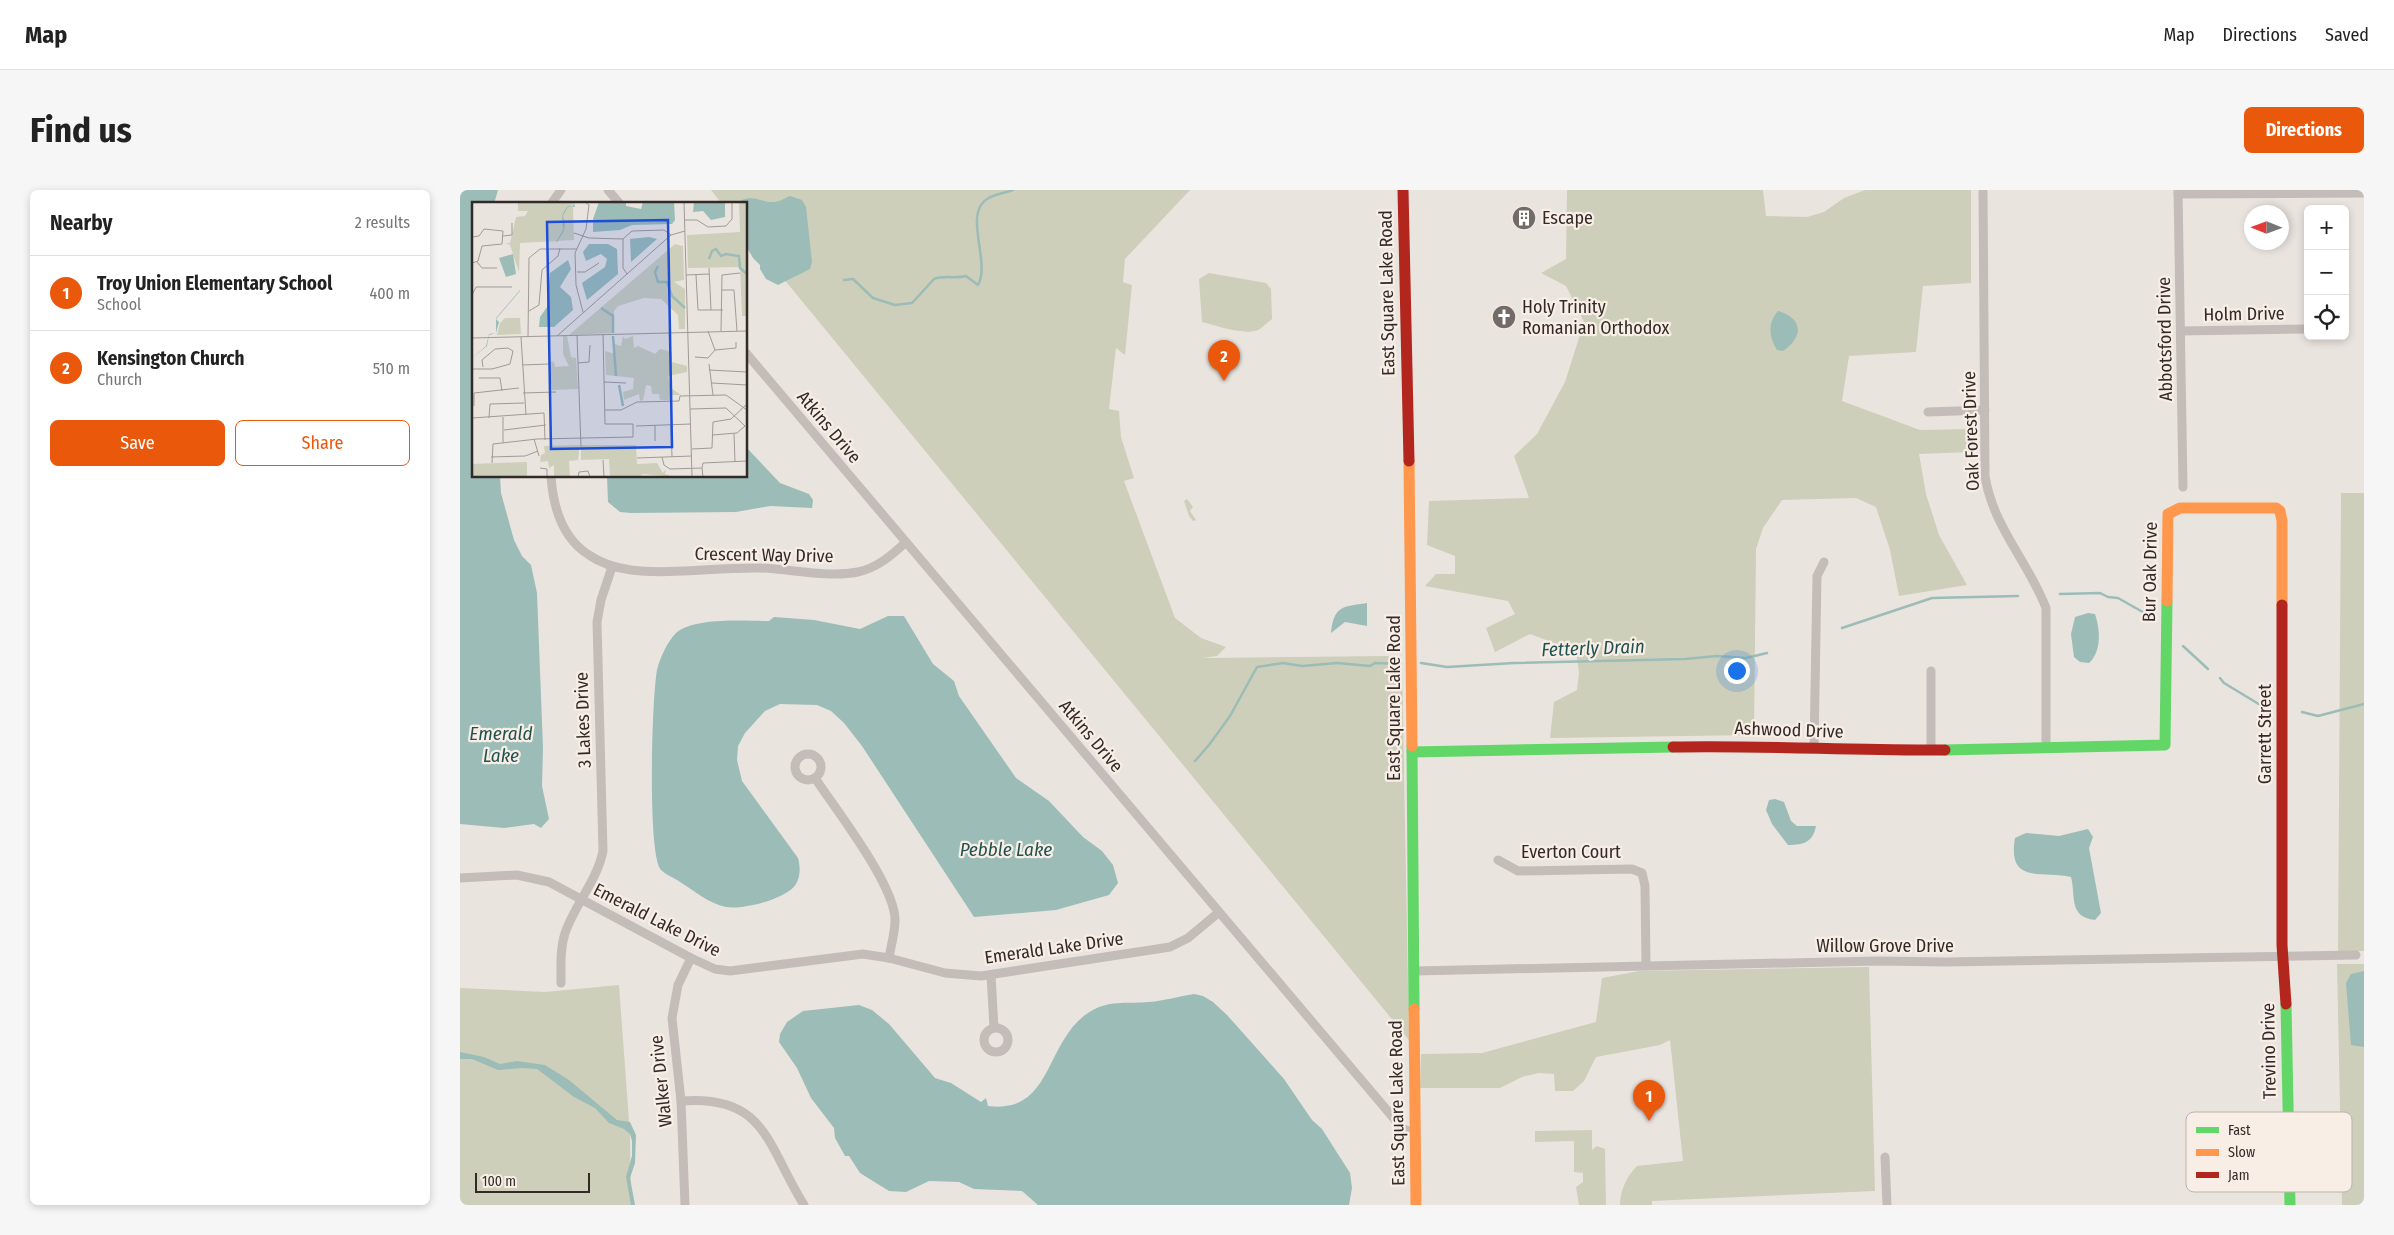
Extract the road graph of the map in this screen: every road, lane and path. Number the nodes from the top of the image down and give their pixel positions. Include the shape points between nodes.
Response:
1 (561, 190) edge
2 (608, 190) edge
3 (1403, 190) edge
4 (1983, 190) edge
5 (2178, 192) edge
6 (2364, 193) edge
7 (552, 202) edge
8 (618, 202) edge
9 (2304, 329) edge
10 (2181, 331) junction
11 (748, 355) edge
12 (1985, 410) junction
13 (1928, 412) dead end
14 (551, 478) edge
15 (2183, 487) dead end
16 (2280, 511) joint
17 (906, 542) junction
18 (1824, 562) dead end
19 (612, 567) junction
20 (1931, 671) dead end
21 (2165, 745) joint
22 (2046, 747) junction
23 (1814, 748) junction
24 (1931, 749) junction
25 (1412, 752) junction
26 (815, 778) dead end
27 (1498, 860) dead end
28 (460, 878) edge
29 (582, 900) junction
30 (1218, 913) junction
31 (2356, 955) dead end
32 (2284, 957) junction
33 (691, 958) junction
34 (889, 958) junction
35 (1646, 966) junction
36 (1414, 971) junction
37 (991, 974) junction
38 (561, 983) dead end
39 (994, 1028) dead end
40 (681, 1101) junction
41 (2288, 1112) edge
42 (1415, 1134) junction
43 (1885, 1157) dead end
44 (2290, 1192) edge
45 (685, 1205) edge
46 (804, 1205) edge
47 (1416, 1205) edge
48 (1887, 1205) edge
49 (2290, 1205) edge

1 - 7 street
2 - 8 street
3 - 25 street, East Square Lake Road
4 - 12 street, Oak Forest Drive
5 - 6 street
5 - 10 street, Abbotsford Drive
9 - 10 street, Holm Drive
10 - 15 street, Abbotsford Drive
11 - 17 street, Atkins Drive
12 - 13 street
12 - 22 street, Oak Forest Drive via 1989,498 2040,590 2048,616
14 - 19 street via 554,502 566,532 588,555
16 - 21 street, Bur Oak Drive via 2273,508 2180,508 2168,514
16 - 32 street, Garrett Street
17 - 19 street, Crescent Way Drive via 884,561 857,572 833,574 753,568 634,571
17 - 30 street, Atkins Drive
18 - 23 street via 1817,576
19 - 29 street, 3 Lakes Drive via 597,622 603,851 596,874
20 - 24 street
21 - 22 street, Ashwood Drive
22 - 24 street, Ashwood Drive
23 - 24 street, Ashwood Drive via 1872,751
23 - 25 street, Ashwood Drive via 1750,745
25 - 36 street, East Square Lake Road
26 - 34 street via 881,877 890,896 895,919
27 - 35 street, Everton Court via 1518,871 1632,869 1642,873
28 - 29 street, Emerald Lake Drive via 527,876 549,882
29 - 33 street, Emerald Lake Drive
29 - 38 street, 3 Lakes Drive via 562,944
30 - 37 street, Emerald Lake Drive via 1188,938 1170,947
30 - 42 street, Atkins Drive via 1402,1128
31 - 32 street, Willow Grove Drive
32 - 35 street, Willow Grove Drive
32 - 41 street, Trevino Drive
33 - 34 street, Emerald Lake Drive via 710,967 730,971 846,955
33 - 40 street, Walker Drive via 678,985 672,1010
34 - 37 street, Emerald Lake Drive via 946,973 968,976
35 - 36 street, Willow Grove Drive
36 - 42 street, East Square Lake Road
37 - 39 street
40 - 45 street, Walker Drive
40 - 46 street via 715,1100 737,1107 750,1116 765,1133
42 - 47 street, East Square Lake Road
43 - 48 street
44 - 49 street, Trevino Drive

